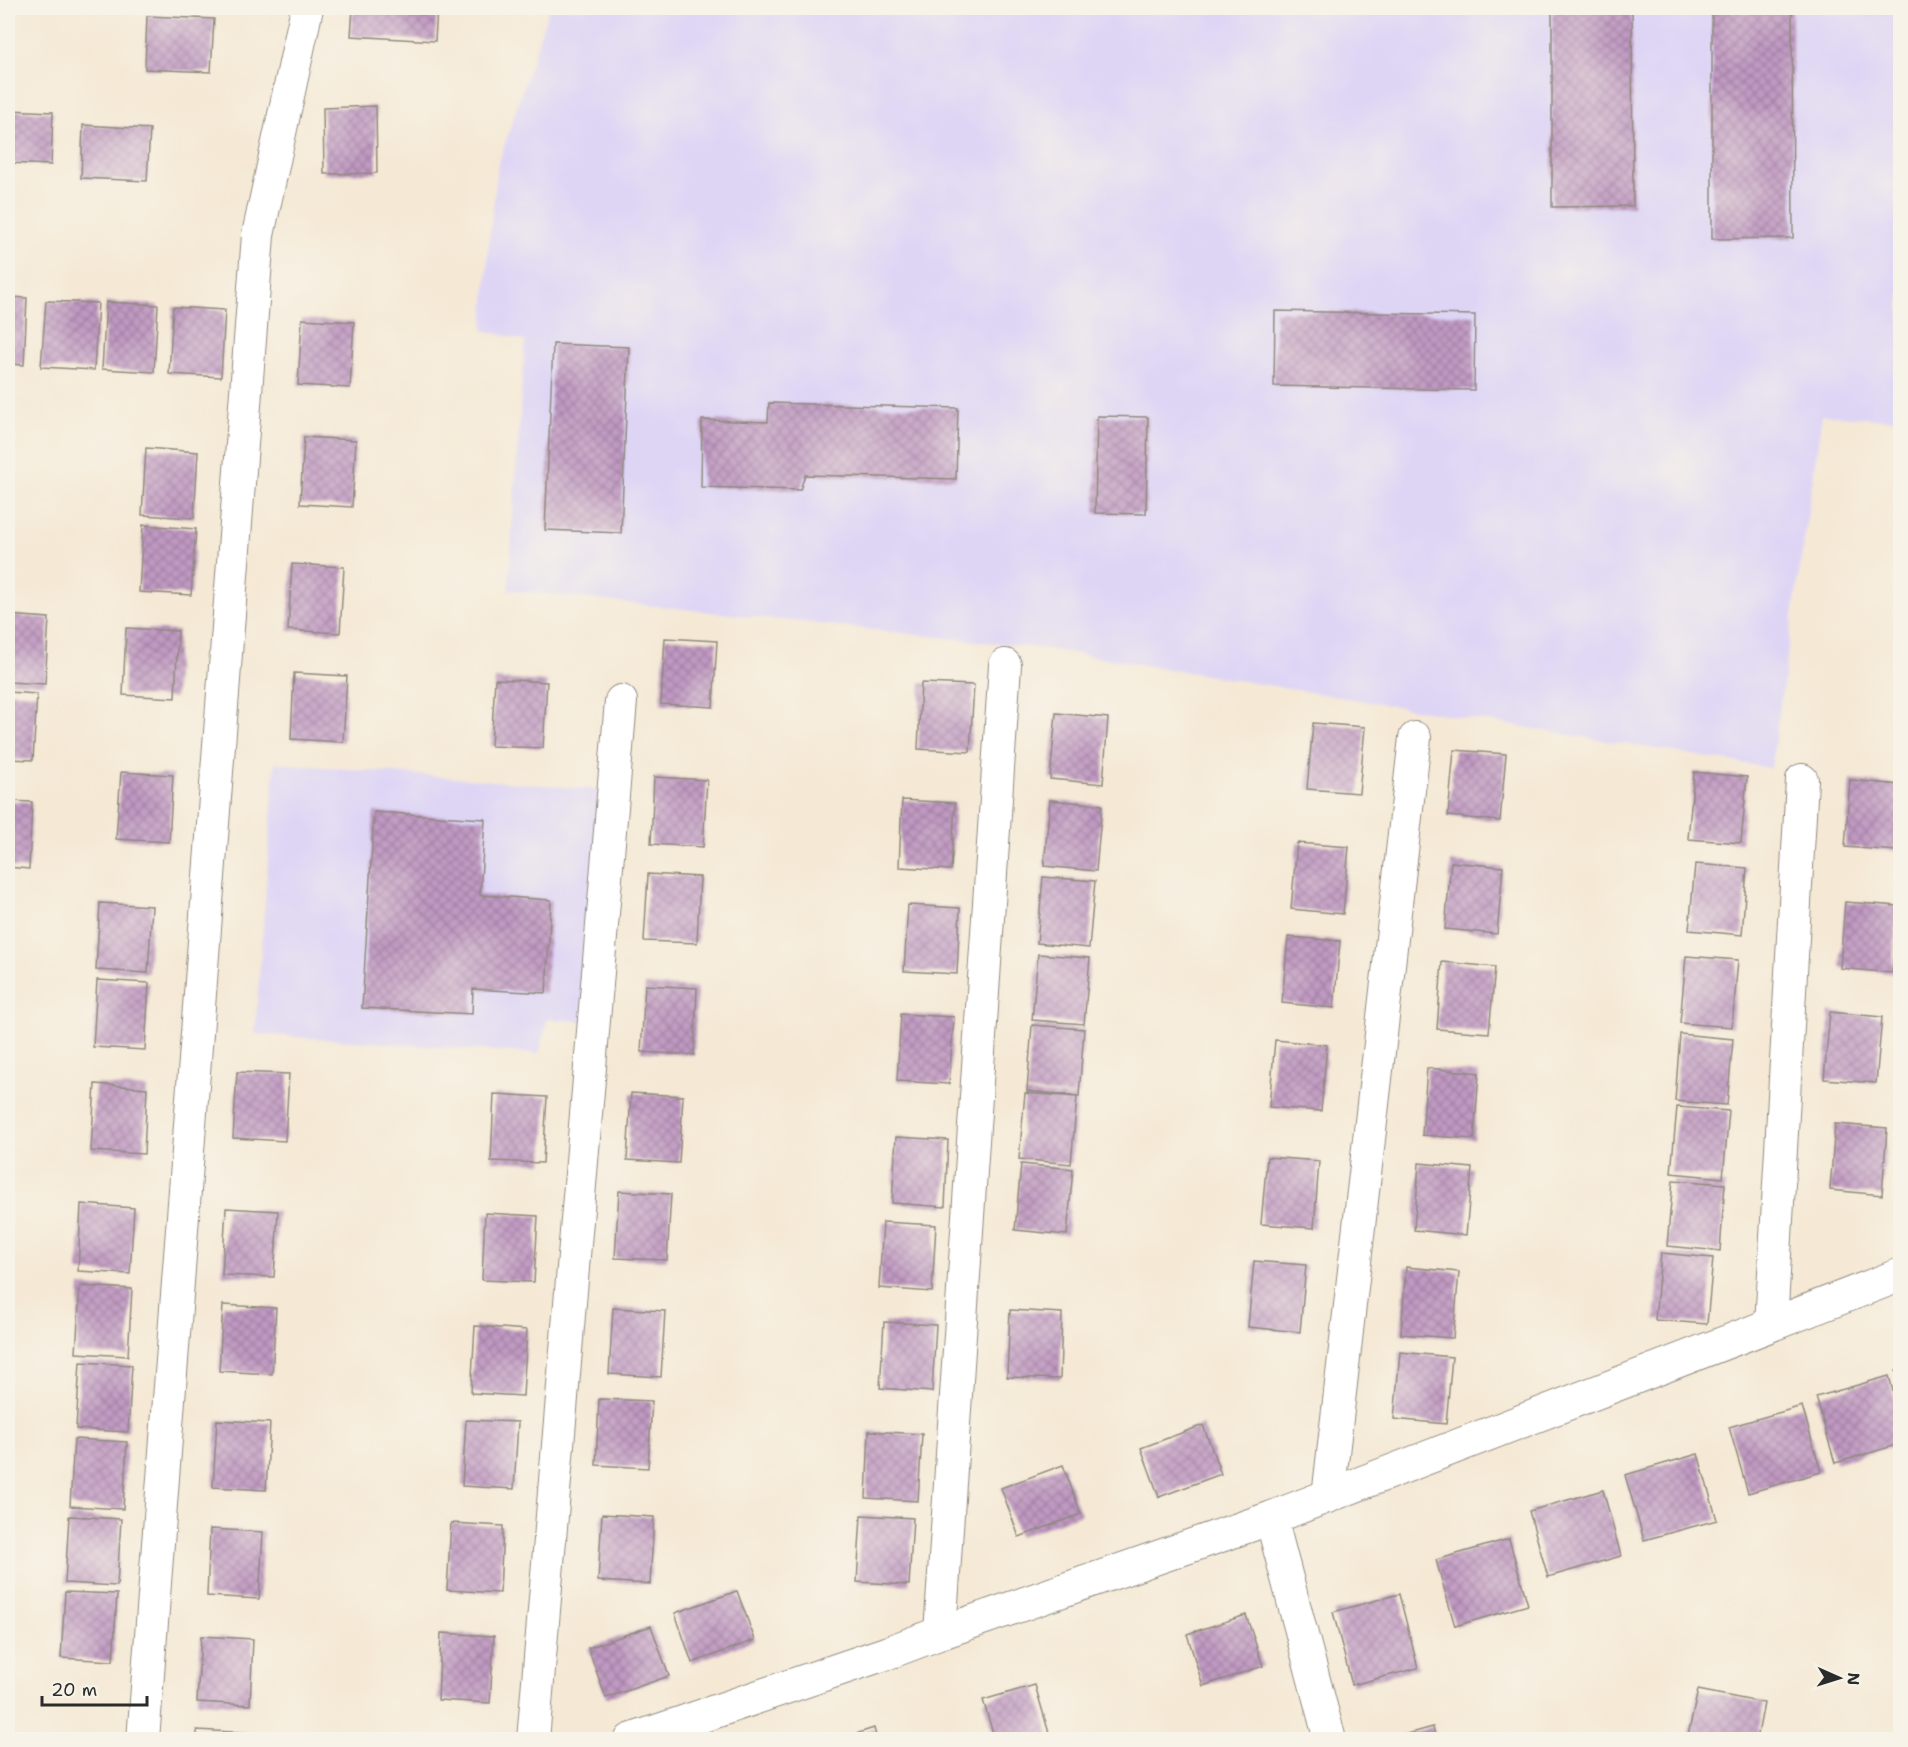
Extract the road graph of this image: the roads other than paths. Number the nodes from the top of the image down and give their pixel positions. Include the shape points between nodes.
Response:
1 (307, 8) edge
2 (1005, 665) dead end
3 (621, 701) dead end
4 (1415, 738) dead end
5 (1802, 780) dead end
6 (1900, 1275) edge
7 (1771, 1325) junction
8 (1328, 1497) junction
9 (1271, 1518) junction
10 (940, 1632) junction
11 (143, 1740) edge
12 (533, 1740) edge
13 (631, 1740) edge
14 (1330, 1740) edge

1 - 11 street via 258,235
2 - 10 street
3 - 12 street
4 - 8 street
5 - 7 street
6 - 7 street
7 - 8 street
8 - 9 street
9 - 10 street
9 - 14 street
10 - 13 street

